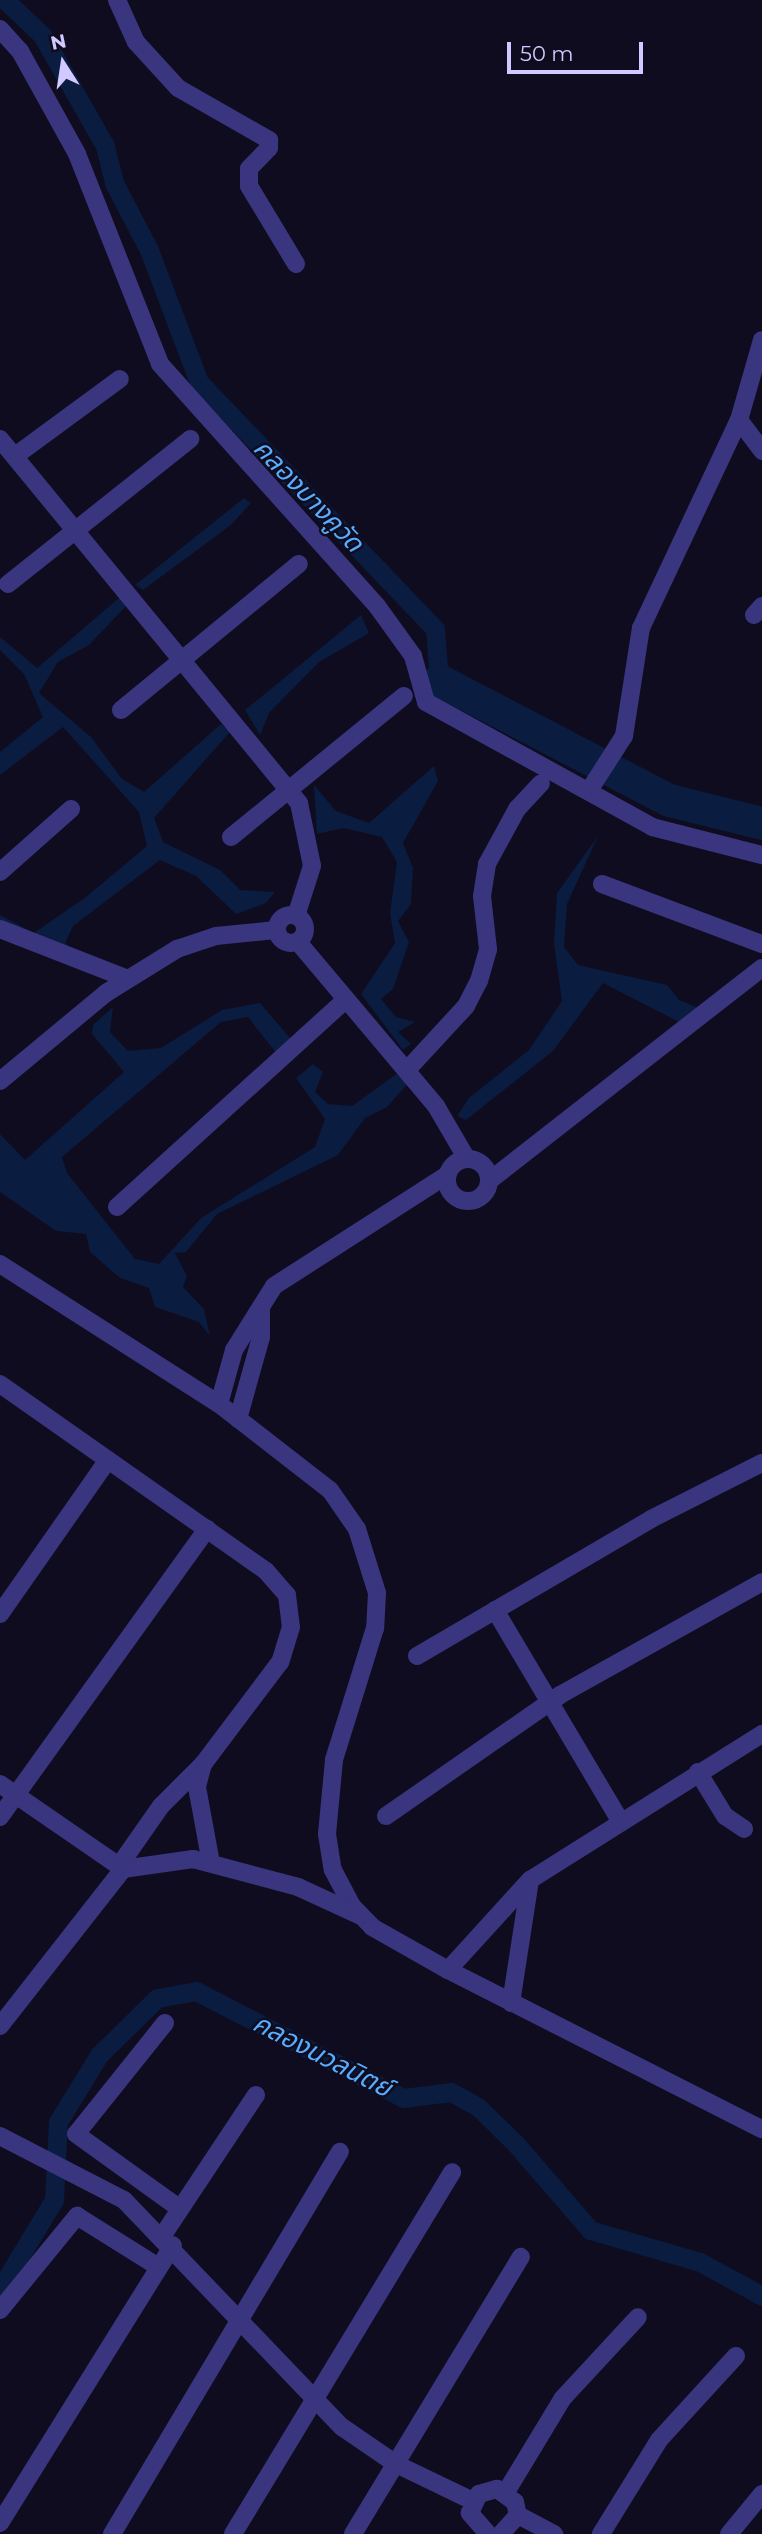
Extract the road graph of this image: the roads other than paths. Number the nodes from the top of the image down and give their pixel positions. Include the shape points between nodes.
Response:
1 (117, 0) edge
2 (0, 29) edge
3 (296, 264) dead end
4 (762, 340) edge
5 (120, 379) dead end
6 (739, 420) junction
7 (0, 439) edge
8 (190, 439) dead end
9 (762, 451) edge
10 (15, 456) junction
11 (74, 530) junction
12 (299, 564) dead end
13 (8, 584) dead end
14 (183, 659) junction
15 (404, 696) dead end
16 (121, 710) dead end
17 (541, 782) dead end
18 (593, 784) junction
19 (287, 789) junction
20 (71, 809) dead end
21 (231, 837) dead end
22 (762, 855) edge
23 (0, 872) edge
24 (603, 884) dead end
25 (296, 916) junction
26 (0, 929) edge
27 (276, 930) junction
28 (298, 942) junction
29 (762, 944) edge
30 (762, 968) edge
31 (128, 979) junction
32 (346, 999) junction
33 (416, 1062) junction
34 (0, 1081) edge
35 (467, 1159) junction
36 (447, 1175) junction
37 (489, 1181) junction
38 (117, 1207) dead end
39 (0, 1265) edge
40 (261, 1307) junction
41 (3, 1393) edge
42 (219, 1404) junction
43 (238, 1419) junction
44 (108, 1460) junction
45 (762, 1462) edge
46 (207, 1530) junction
47 (762, 1582) edge
48 (495, 1610) junction
49 (0, 1614) edge
50 (417, 1656) dead end
51 (552, 1700) junction
52 (762, 1734) edge
53 (203, 1764) junction
54 (698, 1772) junction
55 (0, 1784) edge
56 (15, 1795) junction
57 (386, 1816) dead end
58 (0, 1817) edge
59 (621, 1822) junction
60 (744, 1829) dead end
61 (211, 1863) junction
62 (121, 1868) junction
63 (530, 1880) junction
64 (362, 1917) junction
65 (448, 1970) junction
66 (511, 2003) junction
67 (164, 2023) dead end
68 (0, 2026) edge
69 (256, 2095) dead end
70 (762, 2129) edge
71 (0, 2136) edge
72 (340, 2152) dead end
73 (452, 2172) dead end
74 (179, 2208) junction
75 (168, 2240) junction
76 (521, 2257) dead end
77 (157, 2266) junction
78 (0, 2310) edge
79 (638, 2317) dead end
80 (239, 2322) junction
81 (736, 2356) dead end
82 (312, 2400) junction
83 (396, 2464) junction
84 (506, 2492) junction
85 (762, 2494) edge
86 (473, 2501) junction
87 (518, 2515) junction
88 (0, 2523) edge
89 (112, 2534) edge
90 (233, 2534) edge
91 (353, 2534) edge
92 (482, 2534) edge
93 (488, 2534) edge
94 (501, 2534) edge
95 (554, 2534) edge
96 (601, 2534) edge
97 (729, 2534) edge

1 - 3 street via 136,42 178,88 269,140 270,148 248,169 250,186
2 - 18 street via 20,51 77,154 160,364 181,393 377,606 412,656 426,702
4 - 6 street
5 - 10 street
6 - 9 street
6 - 18 street via 641,628 624,736
7 - 10 street
8 - 11 street
10 - 11 street
11 - 13 street
11 - 14 street
12 - 14 street
14 - 16 street
14 - 19 street
15 - 19 street
17 - 33 street via 517,809 487,864 482,896 488,950 479,981
18 - 22 street via 652,827
19 - 21 street
19 - 25 street via 309,828 312,866
20 - 23 street
24 - 29 street
25 - 27 street via 284,917
25 - 28 street via 305,932
26 - 31 street
27 - 28 street via 285,943
27 - 31 street via 216,936 177,949
28 - 32 street
30 - 37 street
31 - 34 street
32 - 33 street
32 - 38 street
33 - 35 street
35 - 36 street
35 - 37 street via 485,1168
36 - 37 street via 448,1189 464,1200 483,1194
36 - 40 street via 274,1286
39 - 42 street
40 - 42 street via 234,1350
40 - 43 street via 261,1337
41 - 44 street
42 - 43 street
43 - 64 street via 330,1490 372,1565 375,1628 334,1760 327,1834 333,1870
44 - 46 street
44 - 49 street
45 - 48 street
46 - 53 street via 266,1571 287,1595 291,1628 280,1662
46 - 56 street
47 - 51 street
48 - 50 street
48 - 51 street
51 - 57 street
51 - 59 street
52 - 54 street
53 - 61 street via 197,1787
53 - 62 street via 161,1806
54 - 59 street
54 - 60 street via 725,1816
55 - 56 street
56 - 58 street
56 - 62 street
59 - 63 street
61 - 62 street via 193,1859
61 - 64 street via 298,1887
62 - 68 street
63 - 65 street
63 - 66 street
64 - 65 street
65 - 66 street
66 - 70 street
67 - 74 street via 76,2134
69 - 74 street
71 - 75 street via 91,2179
72 - 80 street
73 - 82 street
74 - 75 street
75 - 77 street
75 - 80 street
76 - 83 street
77 - 78 street via 77,2216
77 - 88 street
79 - 84 street via 562,2398
80 - 82 street
80 - 89 street
81 - 96 street via 659,2440
82 - 83 street
82 - 90 street
83 - 86 street
83 - 91 street
84 - 86 street via 488,2490
84 - 87 street
85 - 97 street
86 - 92 street via 474,2525
87 - 94 street
87 - 95 street
92 - 93 street

